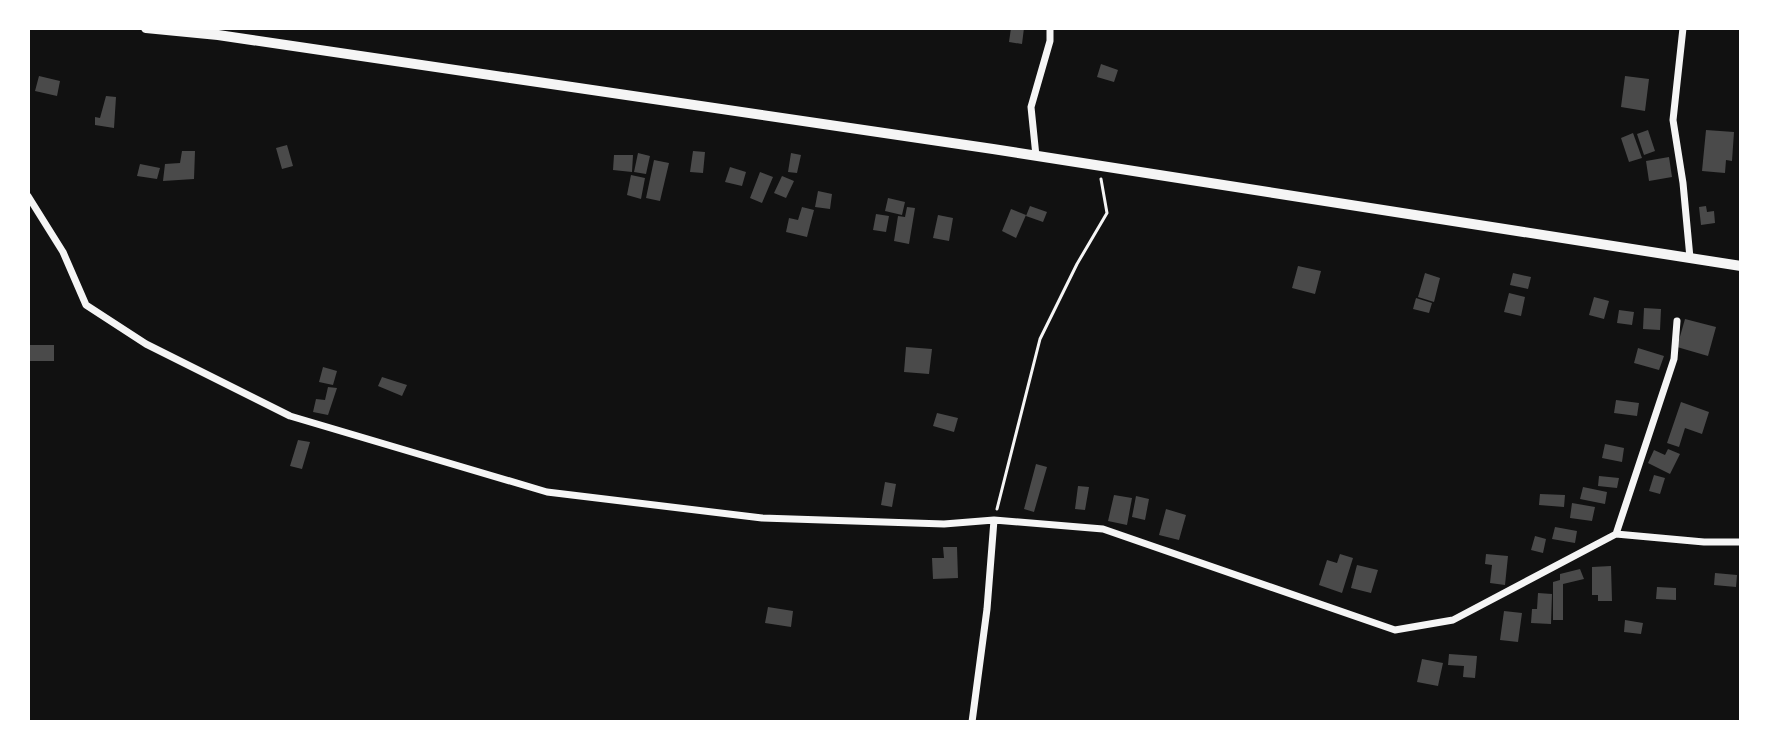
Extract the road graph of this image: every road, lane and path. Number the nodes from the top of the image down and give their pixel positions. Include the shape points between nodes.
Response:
1 (146, 28) edge
2 (1050, 28) edge
3 (1683, 28) edge
4 (1036, 156) junction
5 (1099, 166) junction
6 (28, 196) edge
7 (1690, 258) junction
8 (1741, 266) edge
9 (1677, 321) dead end
10 (994, 520) junction
11 (1616, 534) junction
12 (1741, 542) edge
13 (972, 722) edge

1 - 4 main road
2 - 4 street via 1031,107
3 - 7 street via 1673,120
4 - 5 main road
5 - 7 main road
5 - 10 path via 1107,213 1040,339
6 - 10 street via 63,252 86,305 146,344 290,416 547,492 762,518 944,524
7 - 8 main road
9 - 11 street via 1674,359
10 - 11 street via 1103,529 1395,630 1453,620
10 - 13 street
11 - 12 street

